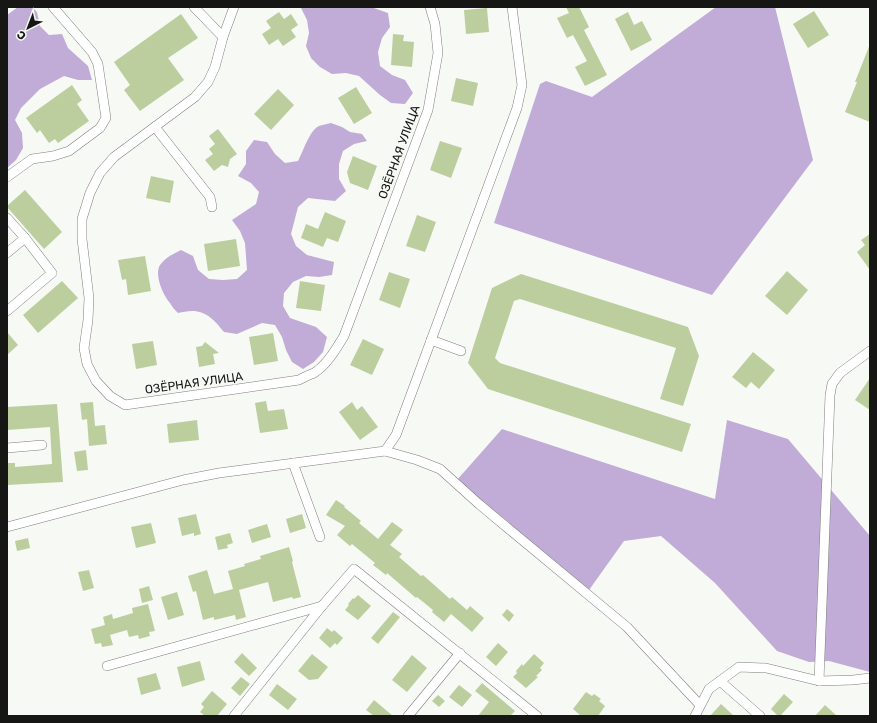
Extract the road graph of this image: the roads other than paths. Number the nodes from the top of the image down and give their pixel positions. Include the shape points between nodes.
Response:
1 (53, 7) edge
2 (194, 7) edge
3 (234, 7) edge
4 (430, 7) edge
5 (512, 7) edge
6 (222, 37) junction
7 (155, 127) junction
8 (7, 176) edge
9 (212, 207) dead end
10 (7, 218) edge
11 (25, 238) junction
12 (7, 254) edge
13 (7, 311) edge
14 (431, 340) junction
15 (460, 351) dead end
16 (870, 351) edge
17 (42, 445) dead end
18 (7, 448) edge
19 (385, 451) junction
20 (293, 463) junction
21 (7, 527) edge
22 (320, 537) dead end
23 (322, 606) junction
24 (460, 653) junction
25 (107, 666) dead end
26 (870, 678) edge
27 (720, 681) junction
28 (819, 681) junction
29 (700, 706) junction
30 (234, 716) edge
31 (408, 716) edge
32 (537, 716) edge
33 (695, 716) edge
34 (760, 716) edge

1 - 8 street via 92,52 98,64 106,118 100,128 69,150 53,156 32,158
2 - 6 street
3 - 6 street, ОЗЁРНАЯ УЛИЦА
4 - 7 street, ОЗЁРНАЯ УЛИЦА via 435,24 438,53 428,110 344,336 327,361 299,380 125,405 110,396 96,382 87,364 84,348 89,298 82,219 90,193 100,173 114,157
5 - 14 street via 522,85 517,108
6 - 7 street, ОЗЁРНАЯ УЛИЦА via 216,67 208,82 195,97
7 - 9 street via 210,197
10 - 11 street
11 - 12 street
11 - 13 street via 52,273
14 - 15 street
14 - 19 street via 396,435
16 - 28 street via 840,373 832,384 830,394
17 - 18 street
19 - 20 street
19 - 29 street via 440,469 627,627
20 - 21 street via 184,480
20 - 22 street
23 - 24 street via 354,569
23 - 25 street
23 - 30 street
24 - 31 street
24 - 32 street
26 - 28 street
27 - 28 street via 739,667 766,668
27 - 29 street via 709,689
27 - 34 street
29 - 33 street

